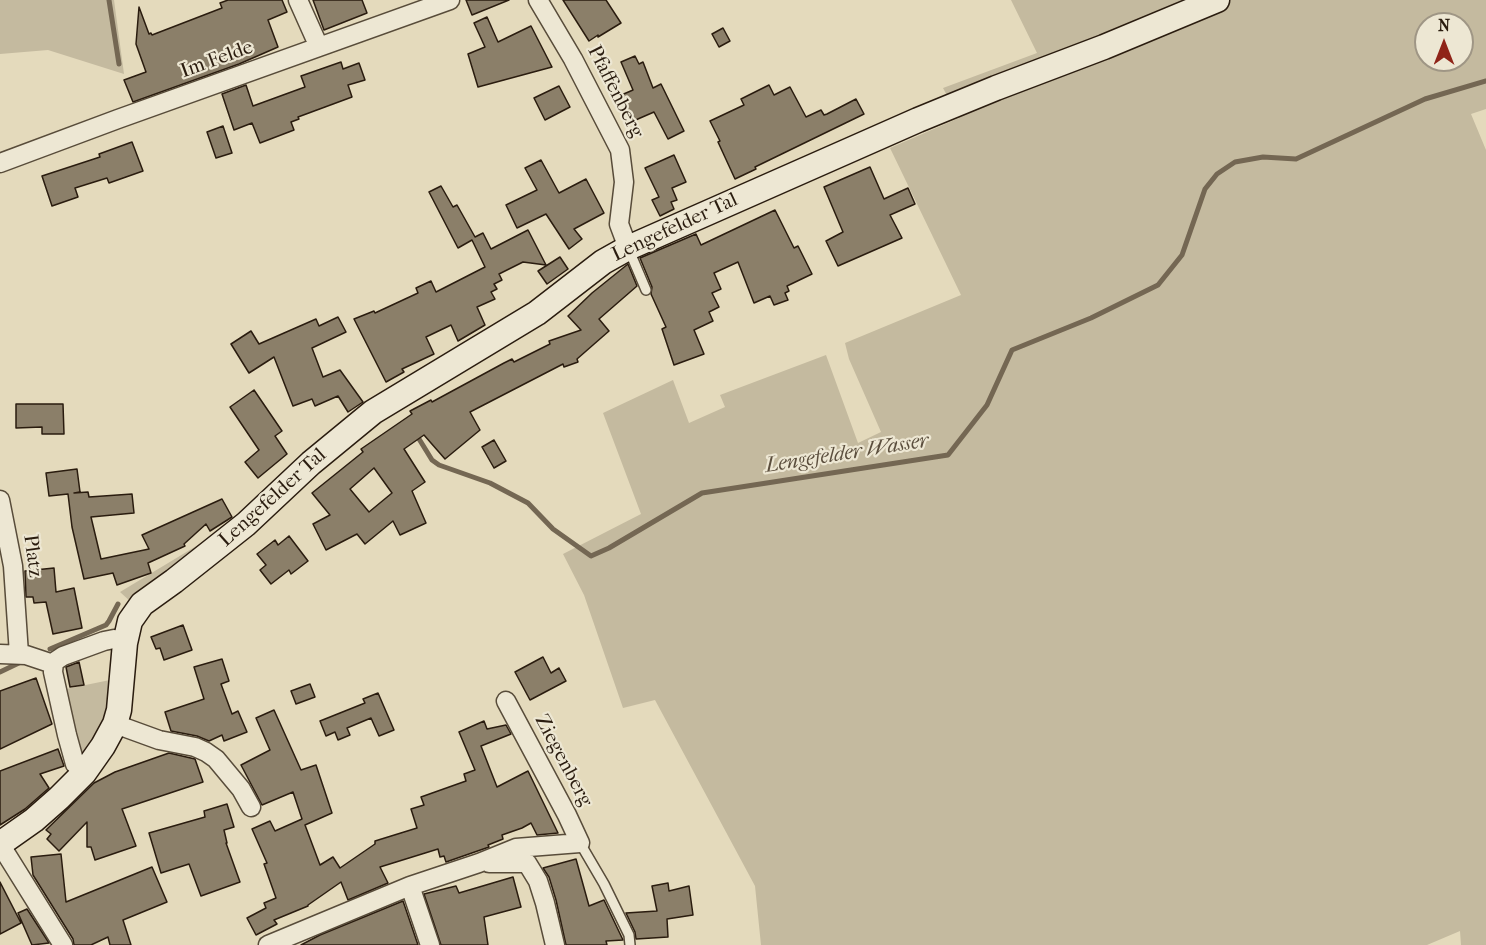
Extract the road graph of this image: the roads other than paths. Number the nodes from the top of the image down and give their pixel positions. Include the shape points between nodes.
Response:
1 (298, 0) edge
2 (450, 0) edge
3 (538, 0) edge
4 (1217, 0) edge
5 (319, 47) junction
6 (0, 163) edge
7 (628, 248) junction
8 (646, 290) dead end
9 (0, 500) edge
10 (125, 641) junction
11 (0, 654) edge
12 (19, 654) junction
13 (53, 664) junction
14 (506, 701) dead end
15 (115, 724) junction
16 (84, 773) junction
17 (251, 807) dead end
18 (580, 843) junction
19 (0, 844) edge
20 (478, 863) junction
21 (410, 886) junction
22 (63, 945) edge
23 (268, 945) edge
24 (430, 945) edge
25 (555, 945) edge
26 (630, 945) edge

1 - 5 street
2 - 5 street, Im Felde
3 - 7 street, Pfaffenberg via 620,150 624,182 620,226
4 - 7 street, Lengefelder Tal via 918,120
5 - 6 street, Im Felde
7 - 8 lane
7 - 10 street, Lengefelder Tal via 603,261 537,313 361,421 246,524 142,604 130,621
9 - 12 street, Platz via 13,566
10 - 13 street via 104,640
10 - 15 street, Lengefelder Tal
11 - 12 street
12 - 13 street
13 - 16 street via 71,749 76,765
14 - 18 street, Ziegenberg
15 - 16 street, Lengefelder Tal
15 - 17 street via 208,753 241,789
16 - 19 street, Lengefelder Tal via 44,812
18 - 20 street via 516,848
18 - 26 lane, Ziegenberg via 604,884 629,935
19 - 22 street
20 - 21 street
20 - 25 street via 527,863 538,881
21 - 23 street
21 - 24 street

